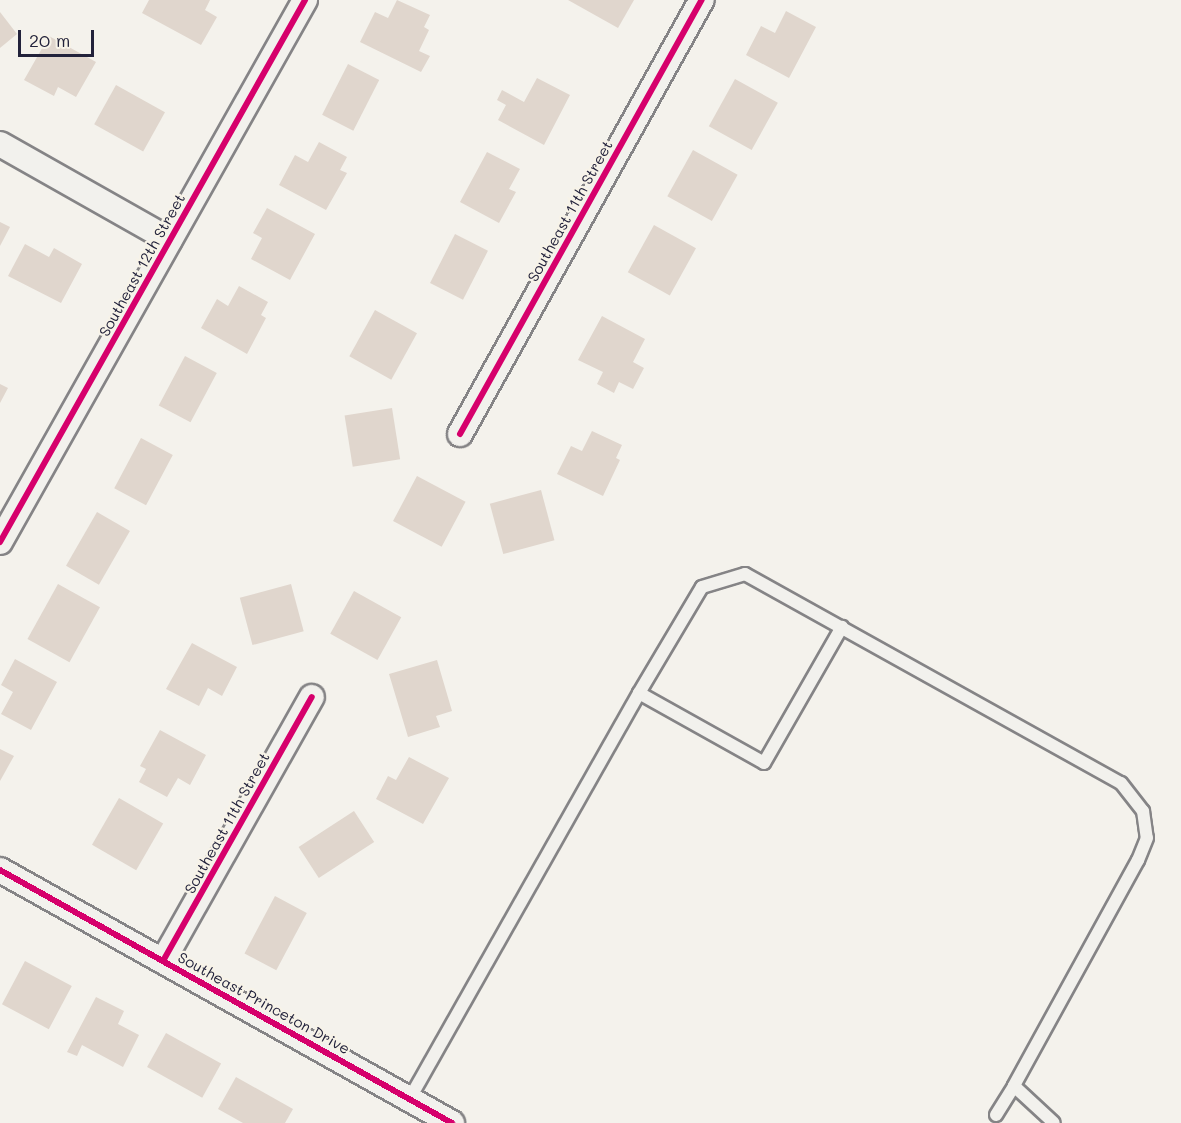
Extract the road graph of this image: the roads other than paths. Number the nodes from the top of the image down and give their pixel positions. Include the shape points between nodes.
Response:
1 (304, 0) edge
2 (702, 0) edge
3 (0, 144) edge
4 (170, 240) junction
5 (460, 434) dead end
6 (0, 542) edge
7 (842, 627) junction
8 (639, 693) junction
9 (312, 697) dead end
10 (0, 870) edge
11 (163, 961) junction
12 (1014, 1086) junction
13 (411, 1098) junction
14 (996, 1115) dead end
15 (452, 1123) edge
16 (1054, 1123) edge

1 - 4 street, Southeast 12th Street
2 - 5 street, Southeast 11th Street
3 - 4 street
4 - 6 street, Southeast 12th Street
7 - 8 lane via 746,574 702,587
7 - 8 lane via 764,763
7 - 12 lane via 1121,783 1143,812 1147,838 1138,860
8 - 13 lane
9 - 11 street, Southeast 11th Street
10 - 11 street, Southeast Princeton Drive
11 - 13 street, Southeast Princeton Drive
12 - 14 lane
12 - 16 lane
13 - 15 street, Southeast Princeton Drive

